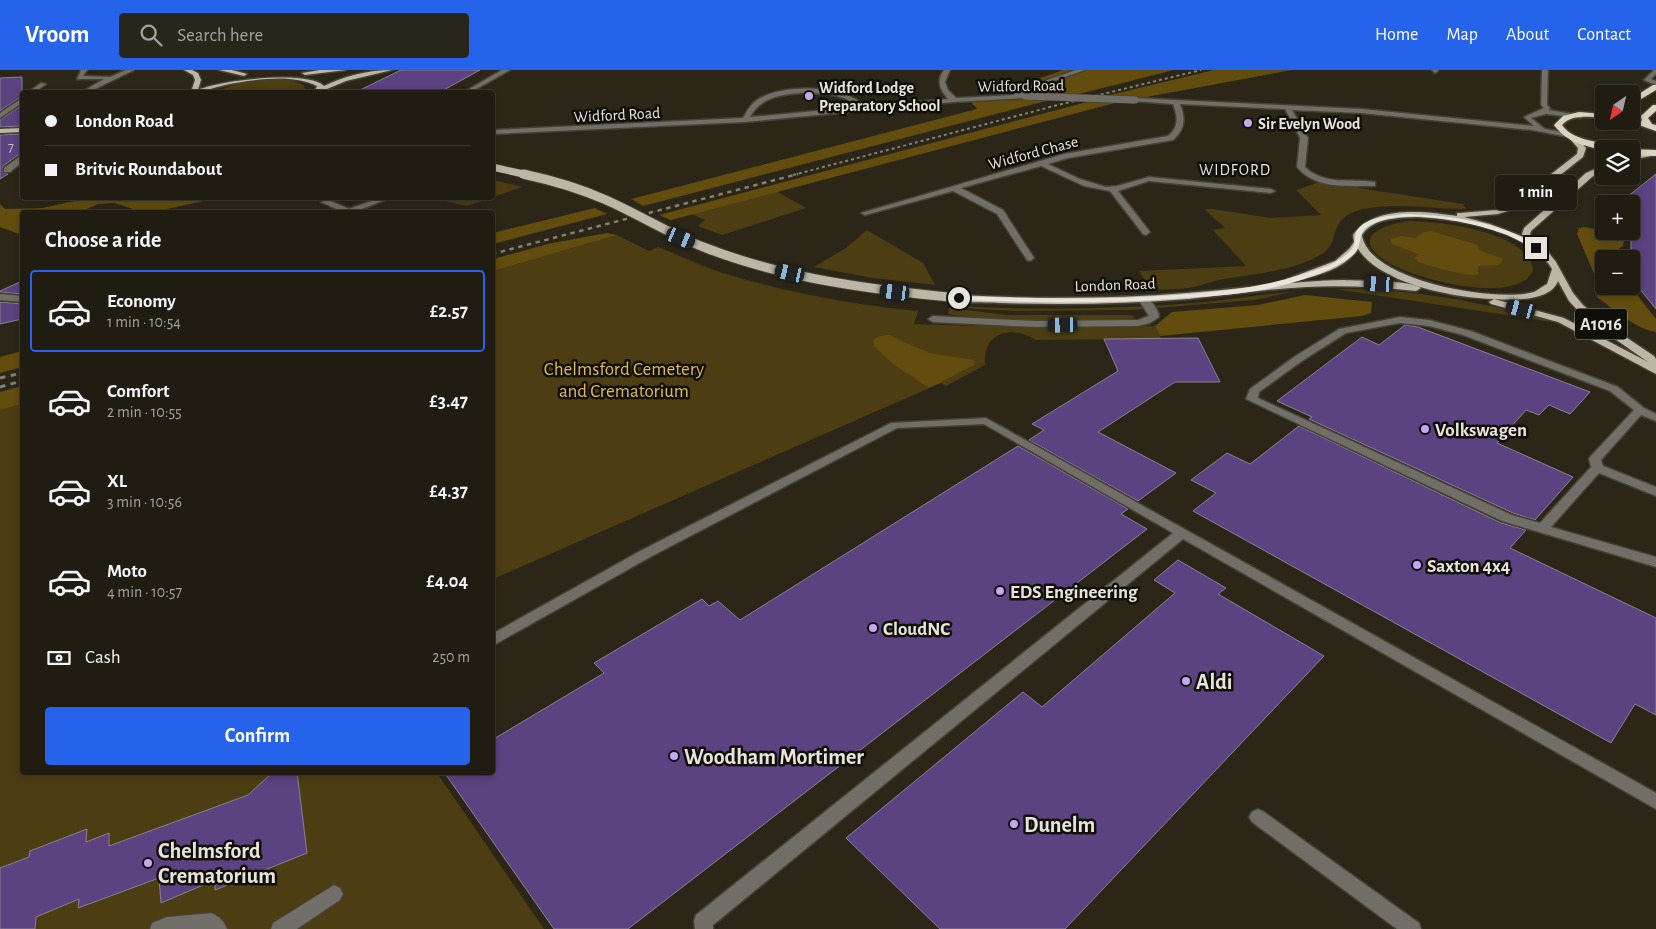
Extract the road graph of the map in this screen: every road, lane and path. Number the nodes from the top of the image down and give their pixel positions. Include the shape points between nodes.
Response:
1 (84, 70) edge
2 (131, 70) edge
3 (188, 70) edge
4 (222, 70) edge
5 (343, 70) edge
6 (389, 70) edge
7 (507, 70) edge
8 (947, 70) edge
9 (1082, 70) edge
10 (1545, 70) edge
11 (196, 72) edge
12 (1656, 72) edge
13 (270, 74) junction
14 (282, 74) junction
15 (115, 77) junction
16 (1656, 83) edge
17 (43, 84) dead end
18 (1656, 87) edge
19 (35, 90) edge
20 (88, 90) edge
21 (196, 90) edge
22 (201, 90) edge
23 (319, 90) edge
24 (322, 90) edge
25 (471, 90) edge
26 (1015, 96) junction
27 (1640, 97) edge
28 (954, 100) junction
29 (20, 101) edge
30 (1176, 102) junction
31 (1287, 107) junction
32 (1656, 107) edge
33 (864, 109) junction
34 (1545, 112) junction
35 (1595, 115) edge
36 (0, 116) edge
37 (1582, 116) junction
38 (1527, 117) junction
39 (745, 120) junction
40 (1460, 121) junction
41 (1652, 126) edge
42 (20, 130) edge
43 (0, 131) edge
44 (495, 132) edge
45 (1556, 133) junction
46 (1572, 137) junction
47 (1595, 144) edge
48 (1640, 152) edge
49 (1656, 153) edge
50 (1640, 156) edge
51 (20, 160) edge
52 (1041, 163) junction
53 (495, 167) edge
54 (7, 170) dead end
55 (1595, 171) edge
56 (1372, 184) dead end
57 (954, 188) junction
58 (1112, 189) junction
59 (1271, 191) dead end
60 (381, 200) edge
61 (325, 202) dead end
62 (358, 209) junction
63 (344, 210) edge
64 (355, 210) edge
65 (361, 210) edge
66 (865, 213) dead end
67 (1438, 216) junction
68 (1146, 232) dead end
69 (1358, 242) junction
70 (1544, 253) junction
71 (1030, 258) dead end
72 (1557, 271) junction
73 (1271, 286) junction
74 (1446, 291) junction
75 (1460, 294) junction
76 (0, 297) edge
77 (12, 298) junction
78 (20, 299) edge
79 (1143, 299) junction
80 (0, 307) edge
81 (933, 319) dead end
82 (1656, 366) edge
83 (1656, 371) edge
84 (1640, 410) junction
85 (1656, 418) edge
86 (1597, 468) junction
87 (1656, 492) edge
88 (1542, 529) junction
89 (1182, 533) junction
90 (1656, 562) edge
91 (495, 639) edge
92 (1656, 802) edge
93 (1258, 817) dead end
94 (334, 894) dead end
95 (159, 929) edge
96 (218, 929) edge
97 (280, 929) edge
98 (704, 929) edge
99 (1412, 929) edge

1 - 15 street via 79,78
2 - 15 street
3 - 11 main road
4 - 13 main road
5 - 14 main road
6 - 24 main road via 344,79
7 - 25 street
8 - 28 street via 941,79 946,92
9 - 26 street
10 - 34 street
11 - 21 main road
12 - 16 street via 1647,80
13 - 14 main road
13 - 22 main road via 228,80
14 - 23 main road via 315,79 321,85
15 - 20 street
17 - 19 street
18 - 27 highway
26 - 28 street, Widford Road
26 - 30 street, Widford Road, bridge
28 - 33 street, Widford Road
29 - 36 street
30 - 31 street, Widford Road
30 - 52 street, Widford Chase via 1182,123 1170,138 1086,151
31 - 40 street, Widford Road
31 - 56 street via 1304,138 1301,167 1304,171 1330,182
32 - 41 highway via 1644,118
33 - 39 street, Widford Road
33 - 39 street via 852,98 799,91 764,98 751,107
34 - 37 street, Widford Road
34 - 38 street, Widford Road
35 - 37 highway
37 - 46 highway via 1564,118 1558,123 1560,129
38 - 40 street, Widford Road via 1505,124
38 - 45 street, Widford Road via 1536,125
39 - 44 street, Widford Road
40 - 45 street, Widford Road
42 - 43 main road
45 - 46 street, Widford Road
46 - 47 highway
46 - 67 main road via 1582,148 1580,155 1517,206 1498,212
48 - 49 highway
49 - 50 main road
51 - 54 street
52 - 57 street, Widford Chase
52 - 58 street via 1079,181
53 - 79 main road, London Road, bridge via 540,177 606,200 707,249 774,269 846,285 959,298 1040,302
55 - 70 main road via 1527,230 1530,241
57 - 66 street, Widford Chase
57 - 71 street via 1000,212
58 - 59 street via 1149,179
58 - 68 street
60 - 62 street
61 - 63 street
62 - 64 street
62 - 65 street
67 - 69 main road, London Road via 1376,220 1361,229
67 - 70 main road via 1496,229 1524,240
69 - 73 main road, London Road via 1354,251 1333,266
69 - 74 main road via 1364,253 1384,268 1408,280
70 - 72 main road
72 - 75 main road via 1552,284 1532,294 1496,297
72 - 82 main road, A1016 via 1579,306 1650,358
73 - 74 main road, London Road via 1353,283
73 - 79 main road, London Road
74 - 75 main road
75 - 83 main road, A1016 via 1561,320
76 - 77 street
77 - 78 street
77 - 80 street
79 - 81 street via 1154,317 1138,323 1047,325
84 - 85 street
84 - 86 street via 1594,459
84 - 88 street via 1614,389 1467,333 1429,323 1400,320 1343,331 1254,391 1252,399 1507,518
86 - 87 street
86 - 88 street
88 - 90 street
89 - 91 street via 986,421 894,425 647,553
89 - 92 street
89 - 98 street via 703,921
93 - 99 street
94 - 97 street
95 - 96 street via 211,922

